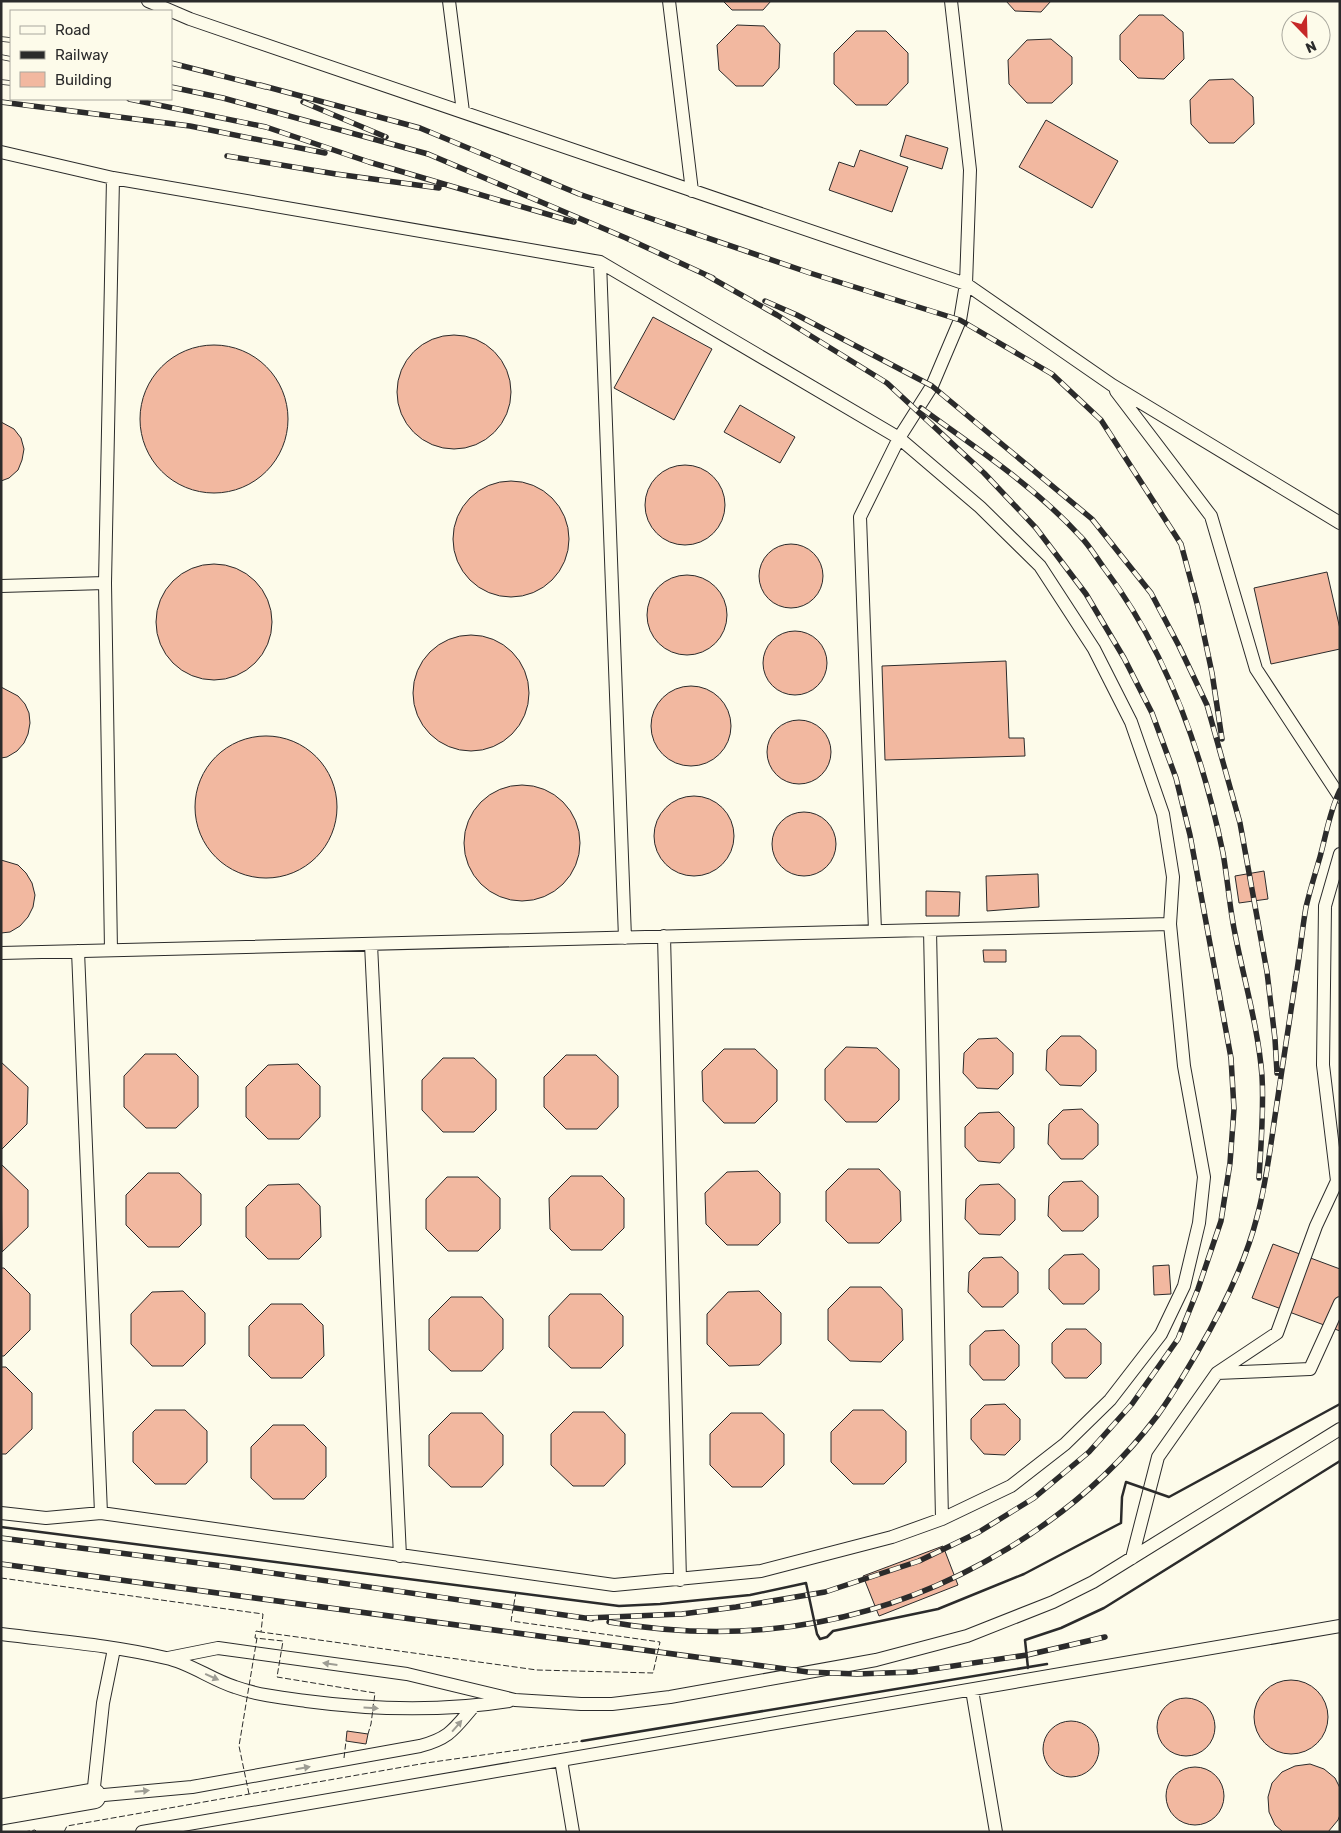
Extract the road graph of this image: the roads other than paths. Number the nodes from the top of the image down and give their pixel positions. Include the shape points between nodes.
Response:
1 (148, 1) edge
2 (449, 1) edge
3 (669, 1) edge
4 (951, 1) edge
5 (169, 10) edge
6 (172, 11) edge
7 (463, 112) junction
8 (1, 152) edge
9 (113, 178) junction
10 (692, 191) junction
11 (600, 262) junction
12 (966, 284) junction
13 (1112, 385) junction
14 (899, 438) junction
15 (1340, 523) edge
16 (105, 583) junction
17 (1, 586) edge
18 (1340, 797) edge
19 (1340, 854) edge
20 (1170, 924) junction
21 (930, 930) junction
22 (875, 931) junction
23 (664, 936) junction
24 (625, 938) junction
25 (371, 944) junction
26 (111, 950) junction
27 (78, 952) junction
28 (1, 953) edge
29 (1338, 1182) edge
30 (1340, 1303) edge
31 (1217, 1373) junction
32 (1340, 1429) edge
33 (1, 1513) edge
34 (101, 1513) junction
35 (942, 1519) junction
36 (400, 1556) junction
37 (1132, 1558) junction
38 (680, 1580) junction
39 (1340, 1626) edge
40 (1, 1634) edge
41 (114, 1649) junction
42 (168, 1658) junction
43 (972, 1690) junction
44 (515, 1700) junction
45 (473, 1707) junction
46 (561, 1760) junction
47 (93, 1796) junction
48 (1, 1812) edge
49 (142, 1832) edge
50 (573, 1832) edge
51 (996, 1832) edge

1 - 5 lane
2 - 7 lane
3 - 10 lane
4 - 12 lane via 970,170
6 - 7 lane
7 - 10 lane
8 - 9 lane
9 - 11 lane
9 - 16 lane
10 - 12 lane
11 - 14 lane
11 - 24 lane
12 - 13 lane
12 - 14 lane via 960,320 932,386
13 - 15 lane
13 - 18 lane via 1211,516 1256,669
14 - 20 lane via 980,507 1040,566 1094,648 1131,722 1163,814 1174,877
14 - 22 lane via 860,517
16 - 17 lane
16 - 26 lane
19 - 29 lane via 1325,906 1323,1065
20 - 21 lane
20 - 35 lane via 1184,1066 1204,1177 1199,1223 1184,1286 1161,1334 1110,1400 1065,1444 1010,1486
21 - 22 lane
21 - 35 lane
22 - 23 lane
23 - 24 lane
23 - 38 lane
24 - 25 lane
25 - 26 lane
25 - 36 lane
26 - 27 lane
27 - 28 lane
27 - 34 lane
29 - 31 lane via 1316,1226 1277,1333
30 - 31 lane via 1310,1369
31 - 37 lane via 1158,1457
32 - 37 lane
33 - 34 lane via 46,1518
34 - 36 lane
35 - 38 lane via 892,1537 761,1571
36 - 38 lane via 614,1585
37 - 44 lane via 1093,1582 1019,1616 967,1636 876,1660 670,1697 612,1704
39 - 43 lane
40 - 41 lane
41 - 42 lane
41 - 47 lane via 103,1703
44 -> 42 lane via 407,1674 218,1648
42 -> 45 lane via 236,1688 286,1698 374,1709
43 - 46 lane
43 - 51 lane
44 - 45 lane
47 -> 45 lane via 192,1787 420,1746 449,1734
46 - 49 lane
46 - 50 lane
47 - 48 street

